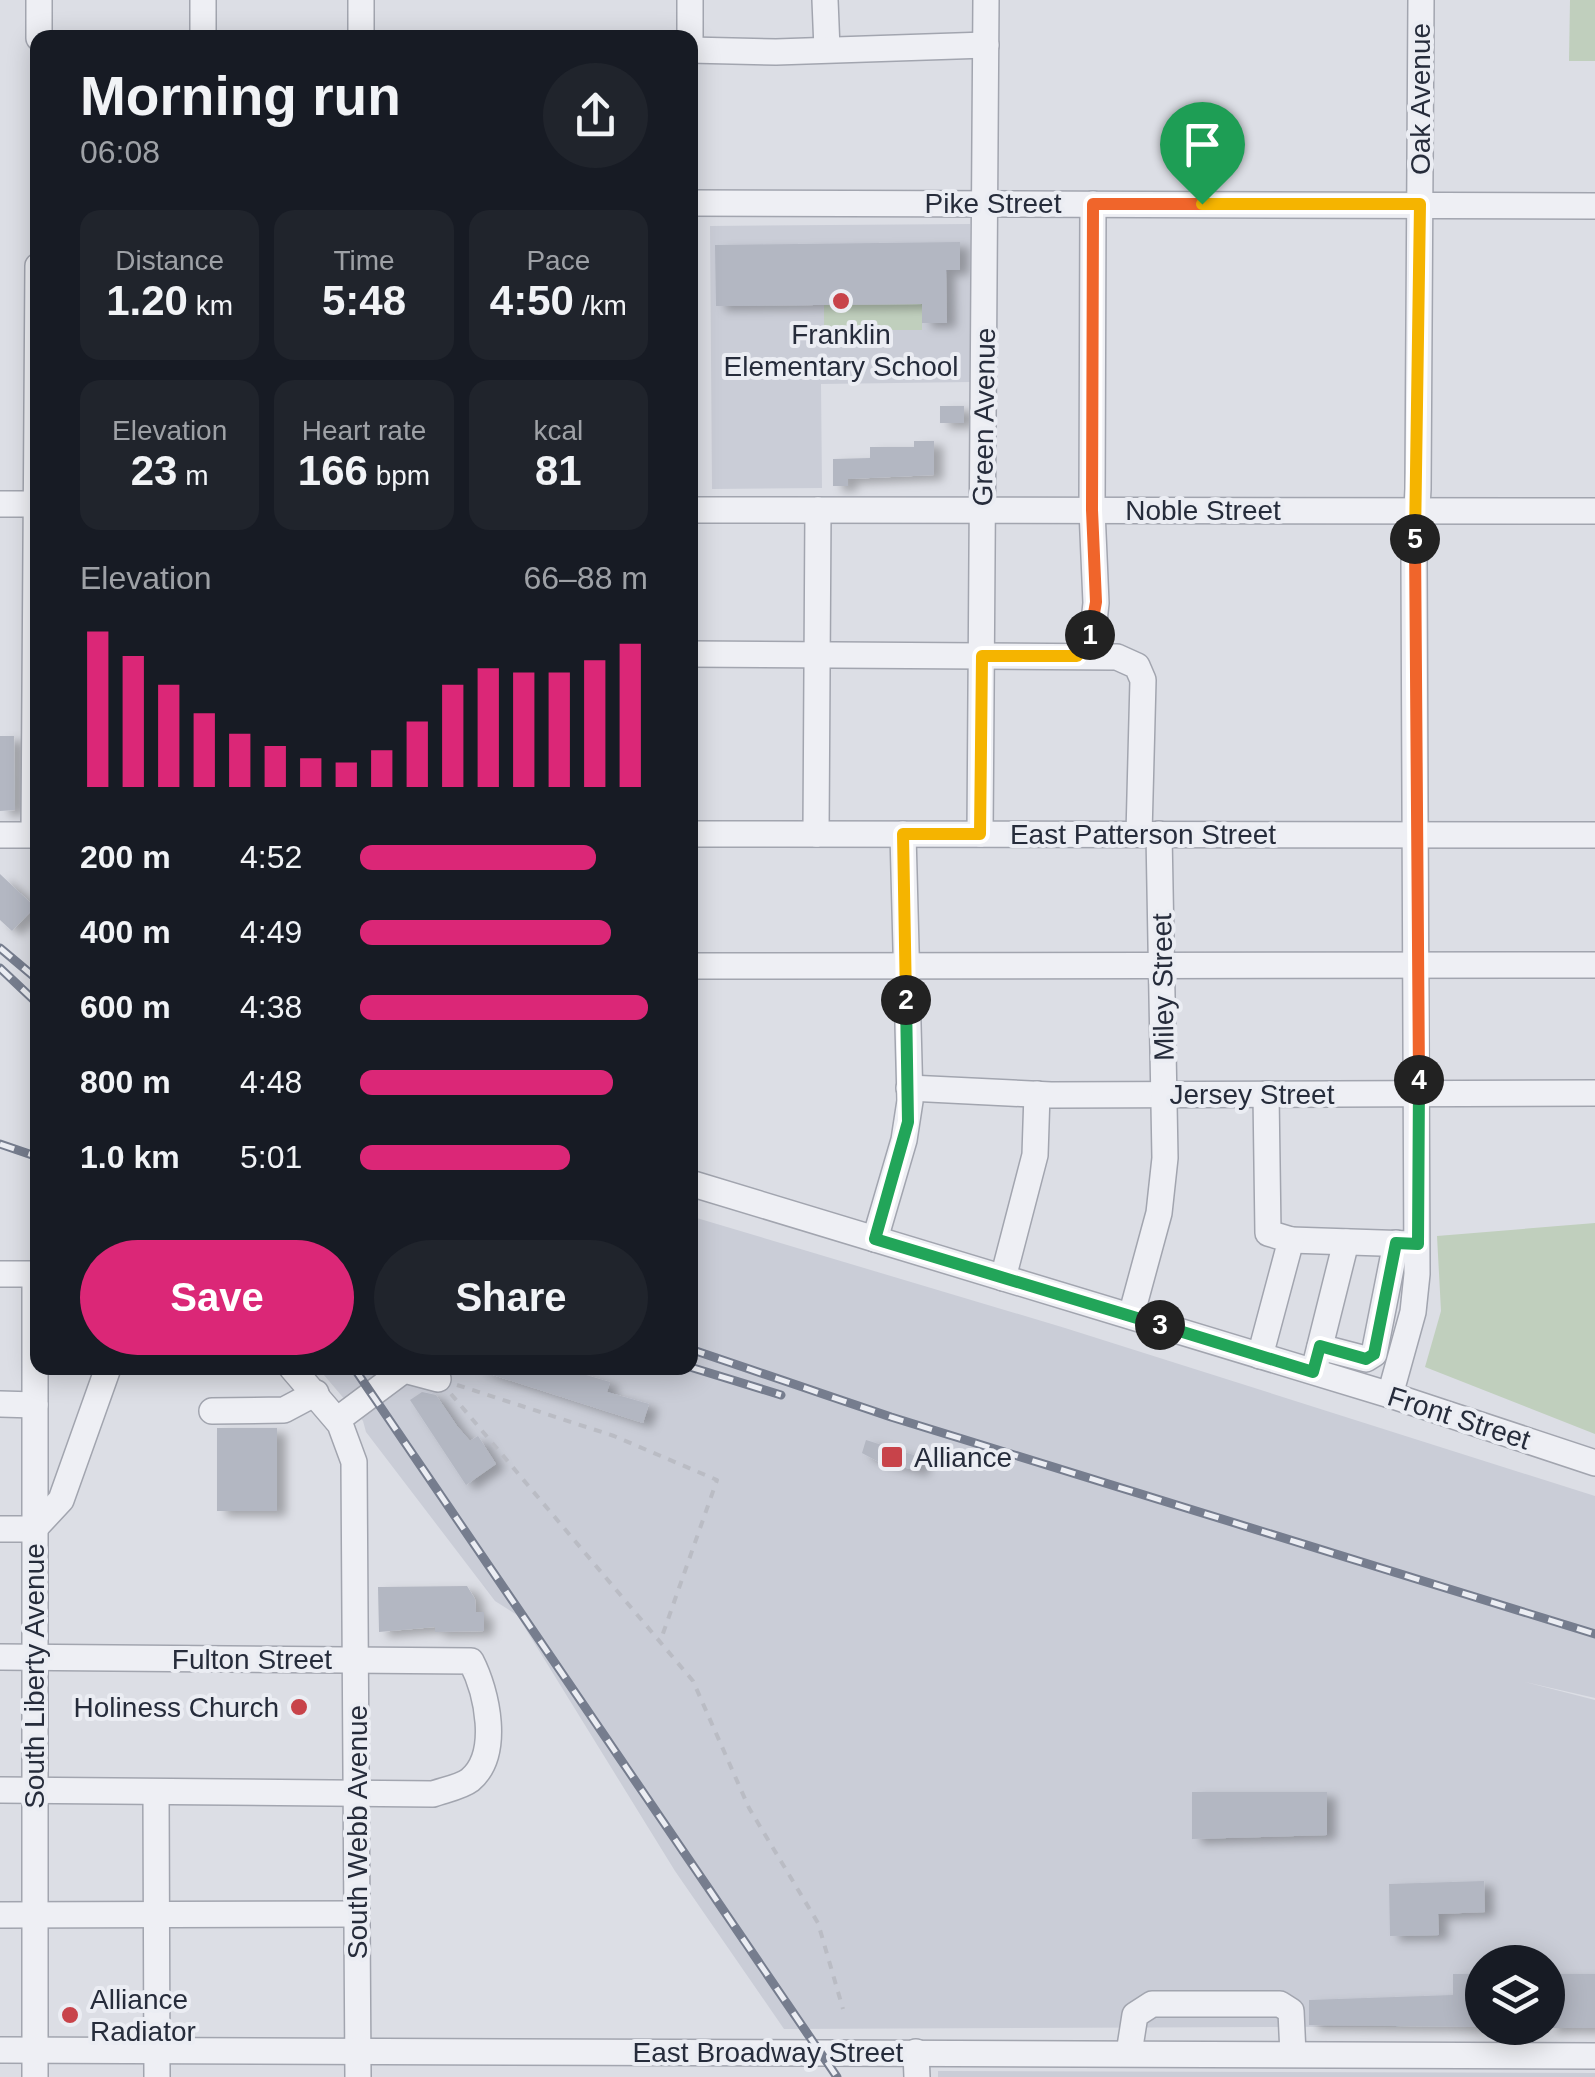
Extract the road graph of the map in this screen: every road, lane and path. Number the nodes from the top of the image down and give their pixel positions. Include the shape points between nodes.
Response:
1 (39, 0) edge
2 (203, 0) edge
3 (361, 0) edge
4 (690, 0) edge
5 (824, 0) edge
6 (986, 0) edge
7 (1421, 0) edge
8 (39, 30) edge
9 (203, 30) edge
10 (361, 30) edge
11 (690, 30) edge
12 (986, 44) junction
13 (826, 49) junction
14 (698, 50) edge
15 (698, 203) edge
16 (986, 203) junction
17 (1093, 204) junction
18 (1420, 204) junction
19 (1595, 206) edge
20 (0, 504) edge
21 (30, 504) edge
22 (698, 510) edge
23 (818, 510) junction
24 (983, 510) junction
25 (1092, 510) junction
26 (1417, 510) junction
27 (1595, 510) edge
28 (698, 654) edge
29 (982, 656) junction
30 (1077, 656) junction
31 (814, 658) junction
32 (698, 834) edge
33 (816, 834) junction
34 (903, 834) junction
35 (980, 834) junction
36 (1149, 834) junction
37 (1416, 834) junction
38 (0, 835) edge
39 (30, 835) edge
40 (1595, 835) edge
41 (1162, 964) junction
42 (1595, 965) edge
43 (698, 966) edge
44 (1417, 966) junction
45 (904, 967) junction
46 (910, 1088) junction
47 (1037, 1094) junction
48 (1166, 1094) junction
49 (1266, 1094) junction
50 (1419, 1094) junction
51 (1595, 1094) edge
52 (698, 1185) edge
53 (875, 1239) junction
54 (1292, 1240) junction
55 (1346, 1242) junction
56 (1407, 1243) junction
57 (0, 1274) edge
58 (30, 1274) edge
59 (1003, 1278) junction
60 (1131, 1316) junction
61 (1260, 1356) junction
62 (1316, 1359) junction
63 (35, 1375) edge
64 (299, 1375) edge
65 (397, 1375) edge
66 (423, 1375) edge
67 (106, 1376) edge
68 (438, 1379) junction
69 (316, 1392) junction
70 (1390, 1395) junction
71 (0, 1404) edge
72 (34, 1405) junction
73 (212, 1410) dead end
74 (337, 1420) junction
75 (1595, 1462) edge
76 (0, 1528) edge
77 (34, 1529) junction
78 (660, 1642) junction
79 (0, 1657) edge
80 (34, 1658) junction
81 (356, 1660) junction
82 (0, 1790) edge
83 (34, 1790) junction
84 (156, 1792) junction
85 (356, 1793) junction
86 (0, 1914) edge
87 (34, 1914) junction
88 (156, 1914) junction
89 (357, 1914) junction
90 (843, 2009) dead end
91 (0, 2050) edge
92 (35, 2050) junction
93 (1129, 2053) junction
94 (1293, 2054) junction
95 (1595, 2056) edge
96 (157, 2064) edge
97 (250, 2064) edge
98 (917, 2064) edge
99 (358, 2065) edge
100 (1257, 2066) edge
101 (35, 2077) edge

1 - 8 street
2 - 9 street
3 - 10 street
4 - 11 street
5 - 13 street
6 - 12 street, Green Avenue
7 - 18 street, Oak Avenue
12 - 13 street
12 - 16 street, Green Avenue
13 - 14 street
15 - 16 street, Pike Street
16 - 17 street, Pike Street
16 - 24 street, Green Avenue
17 - 18 street, Pike Street
17 - 25 street
18 - 19 street, Pike Street
18 - 26 street, Oak Avenue
20 - 21 street
22 - 23 street, Noble Street
23 - 24 street, Noble Street
23 - 31 street
24 - 25 street, Noble Street
24 - 29 street, Green Avenue
25 - 26 street, Noble Street
25 - 30 street via 1096,602 1092,631
26 - 27 street, Noble Street
26 - 37 street, Oak Avenue
28 - 31 street via 789,652
29 - 30 street
29 - 31 street
29 - 35 street, Green Avenue
30 - 36 street, Miley Street via 1116,657 1136,666 1143,680
31 - 33 street
32 - 33 street, East Patterson Street
33 - 34 street, East Patterson Street
34 - 35 street, East Patterson Street
34 - 45 street
35 - 36 street, East Patterson Street
36 - 37 street, East Patterson Street
36 - 41 street, Miley Street
37 - 40 street, East Patterson Street
37 - 44 street, Oak Avenue
38 - 39 street
41 - 44 street
41 - 45 street
41 - 48 street, Miley Street
42 - 44 street
43 - 45 street
44 - 50 street, Oak Avenue
45 - 46 street
46 - 47 street, Jersey Street
46 - 53 street via 904,1140
47 - 48 street, Jersey Street
47 - 59 street via 1035,1155
48 - 49 street, Jersey Street
48 - 60 street, Miley Street via 1163,1186
49 - 50 street, Jersey Street
49 - 54 street via 1268,1233
50 - 51 street, Jersey Street
50 - 56 street, Oak Avenue
52 - 53 street, Front Street
53 - 59 street, Front Street
54 - 55 street
54 - 61 street
55 - 56 street
55 - 62 street
56 - 62 street via 1374,1354
56 - 70 street, Oak Avenue via 1413,1312
57 - 58 street
59 - 60 street, Front Street
60 - 61 street, Front Street
61 - 62 street, Front Street
62 - 70 street, Front Street
63 - 72 street, South Liberty Avenue
64 - 69 street, South Webb Avenue
65 - 74 street
66 - 68 street
67 - 77 street via 61,1500
68 - 78 path
68 - 78 path via 614,1436 717,1480
69 - 73 street via 284,1410
69 - 74 street, South Webb Avenue
70 - 75 street, Front Street
71 - 72 street
72 - 77 street, South Liberty Avenue
74 - 81 street, South Webb Avenue via 356,1475
76 - 77 street
77 - 80 street, South Liberty Avenue
78 - 90 path via 693,1681 749,1808 818,1923
79 - 80 street, Fulton Street
80 - 81 street, Fulton Street
80 - 83 street, South Liberty Avenue
81 - 85 street, South Webb Avenue
81 - 85 street, Fulton Street via 470,1661 484,1697 487,1740 483,1765 468,1782 433,1794
82 - 83 street
83 - 84 street
83 - 87 street, South Liberty Avenue
84 - 85 street
84 - 88 street
85 - 89 street, South Webb Avenue
86 - 87 street
87 - 88 street
87 - 92 street, South Liberty Avenue
88 - 89 street
88 - 96 street
89 - 99 street, South Webb Avenue
91 - 92 street, East Broadway Street
92 - 96 street, East Broadway Street
92 - 101 street, South Liberty Avenue
93 - 94 street via 1135,2015 1152,2004 1280,2004 1292,2011
93 - 98 street, East Broadway Street
93 - 100 street, East Broadway Street
94 - 95 street, East Broadway Street
94 - 100 street, East Broadway Street
96 - 97 street, East Broadway Street
97 - 99 street, East Broadway Street
98 - 99 street, East Broadway Street

